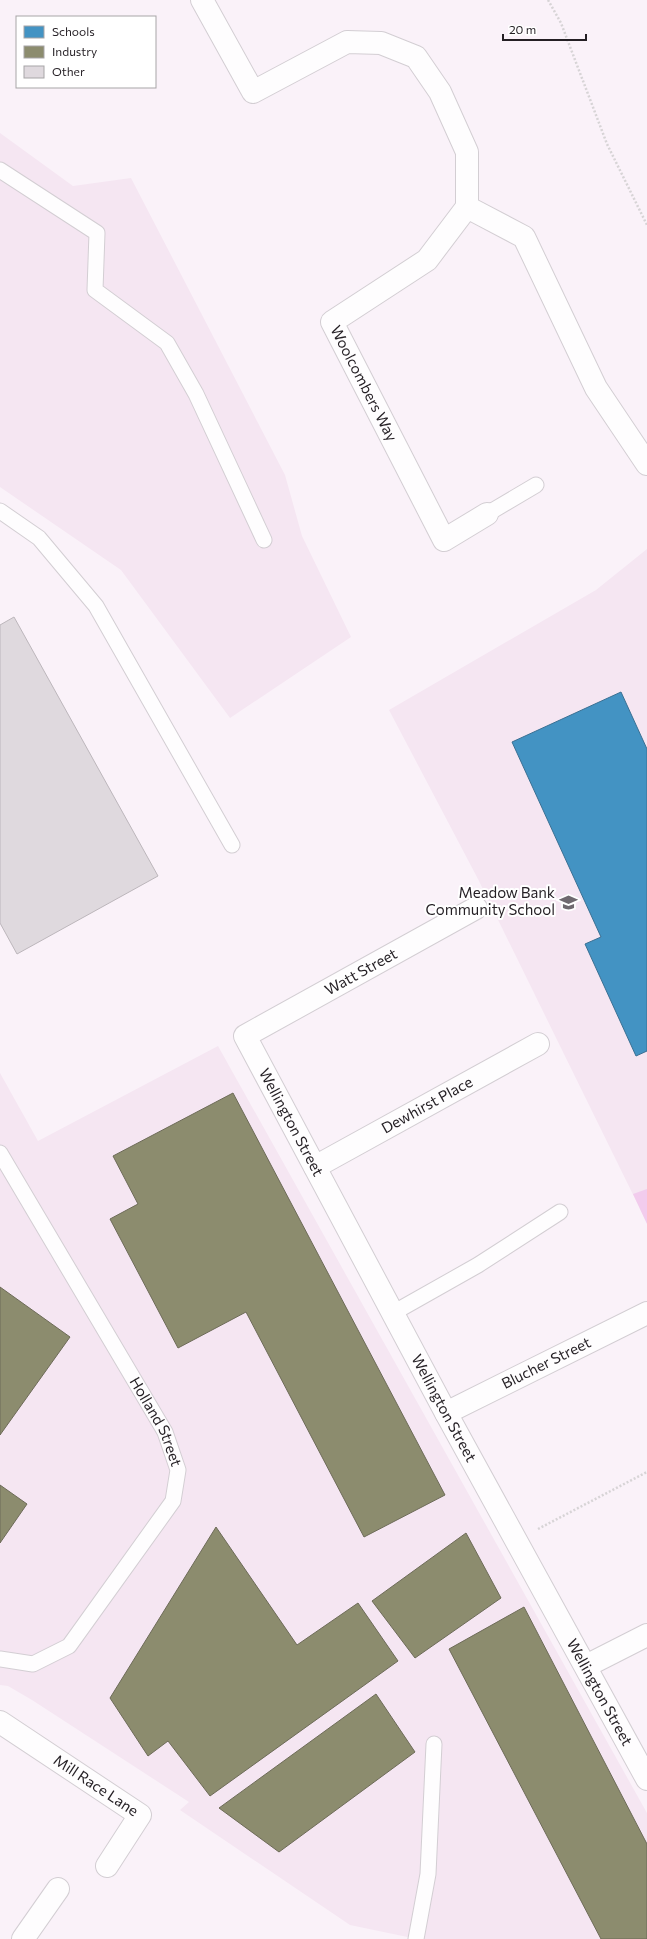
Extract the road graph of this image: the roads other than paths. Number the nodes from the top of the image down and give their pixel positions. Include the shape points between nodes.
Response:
1 (202, 0) edge
2 (0, 170) edge
3 (467, 207) junction
4 (647, 464) edge
5 (536, 485) dead end
6 (0, 511) edge
7 (486, 514) joint
8 (264, 540) dead end
9 (232, 845) dead end
10 (476, 908) dead end
11 (245, 1036) joint
12 (538, 1044) dead end
13 (0, 1153) edge
14 (315, 1167) junction
15 (560, 1212) dead end
16 (393, 1313) junction
17 (647, 1313) edge
18 (446, 1413) junction
19 (647, 1634) edge
20 (0, 1659) edge
21 (586, 1666) junction
22 (0, 1722) edge
23 (434, 1744) dead end
24 (647, 1779) edge
25 (107, 1866) dead end
26 (58, 1889) dead end
27 (23, 1939) edge
28 (416, 1939) edge

1 - 3 street via 253,92 347,42 381,43 416,57 440,92 467,152
2 - 8 lane via 97,233 95,290 167,343 196,394
3 - 4 street via 524,236 596,388
3 - 7 street, Woolcombers Way via 428,260 332,322 444,540
5 - 7 lane
6 - 9 lane via 39,538 96,606
10 - 11 street, Watt Street
11 - 14 street, Wellington Street
12 - 14 street, Dewhirst Place
13 - 20 lane, Holland Street via 165,1432 178,1470 173,1501 69,1646 33,1664
14 - 16 street, Wellington Street
15 - 16 lane via 478,1265
16 - 18 street, Wellington Street
17 - 18 street, Blucher Street
18 - 21 street, Wellington Street
19 - 21 street
21 - 24 street, Wellington Street
22 - 25 street, Mill Race Lane via 140,1814
23 - 28 lane via 428,1874
26 - 27 street

